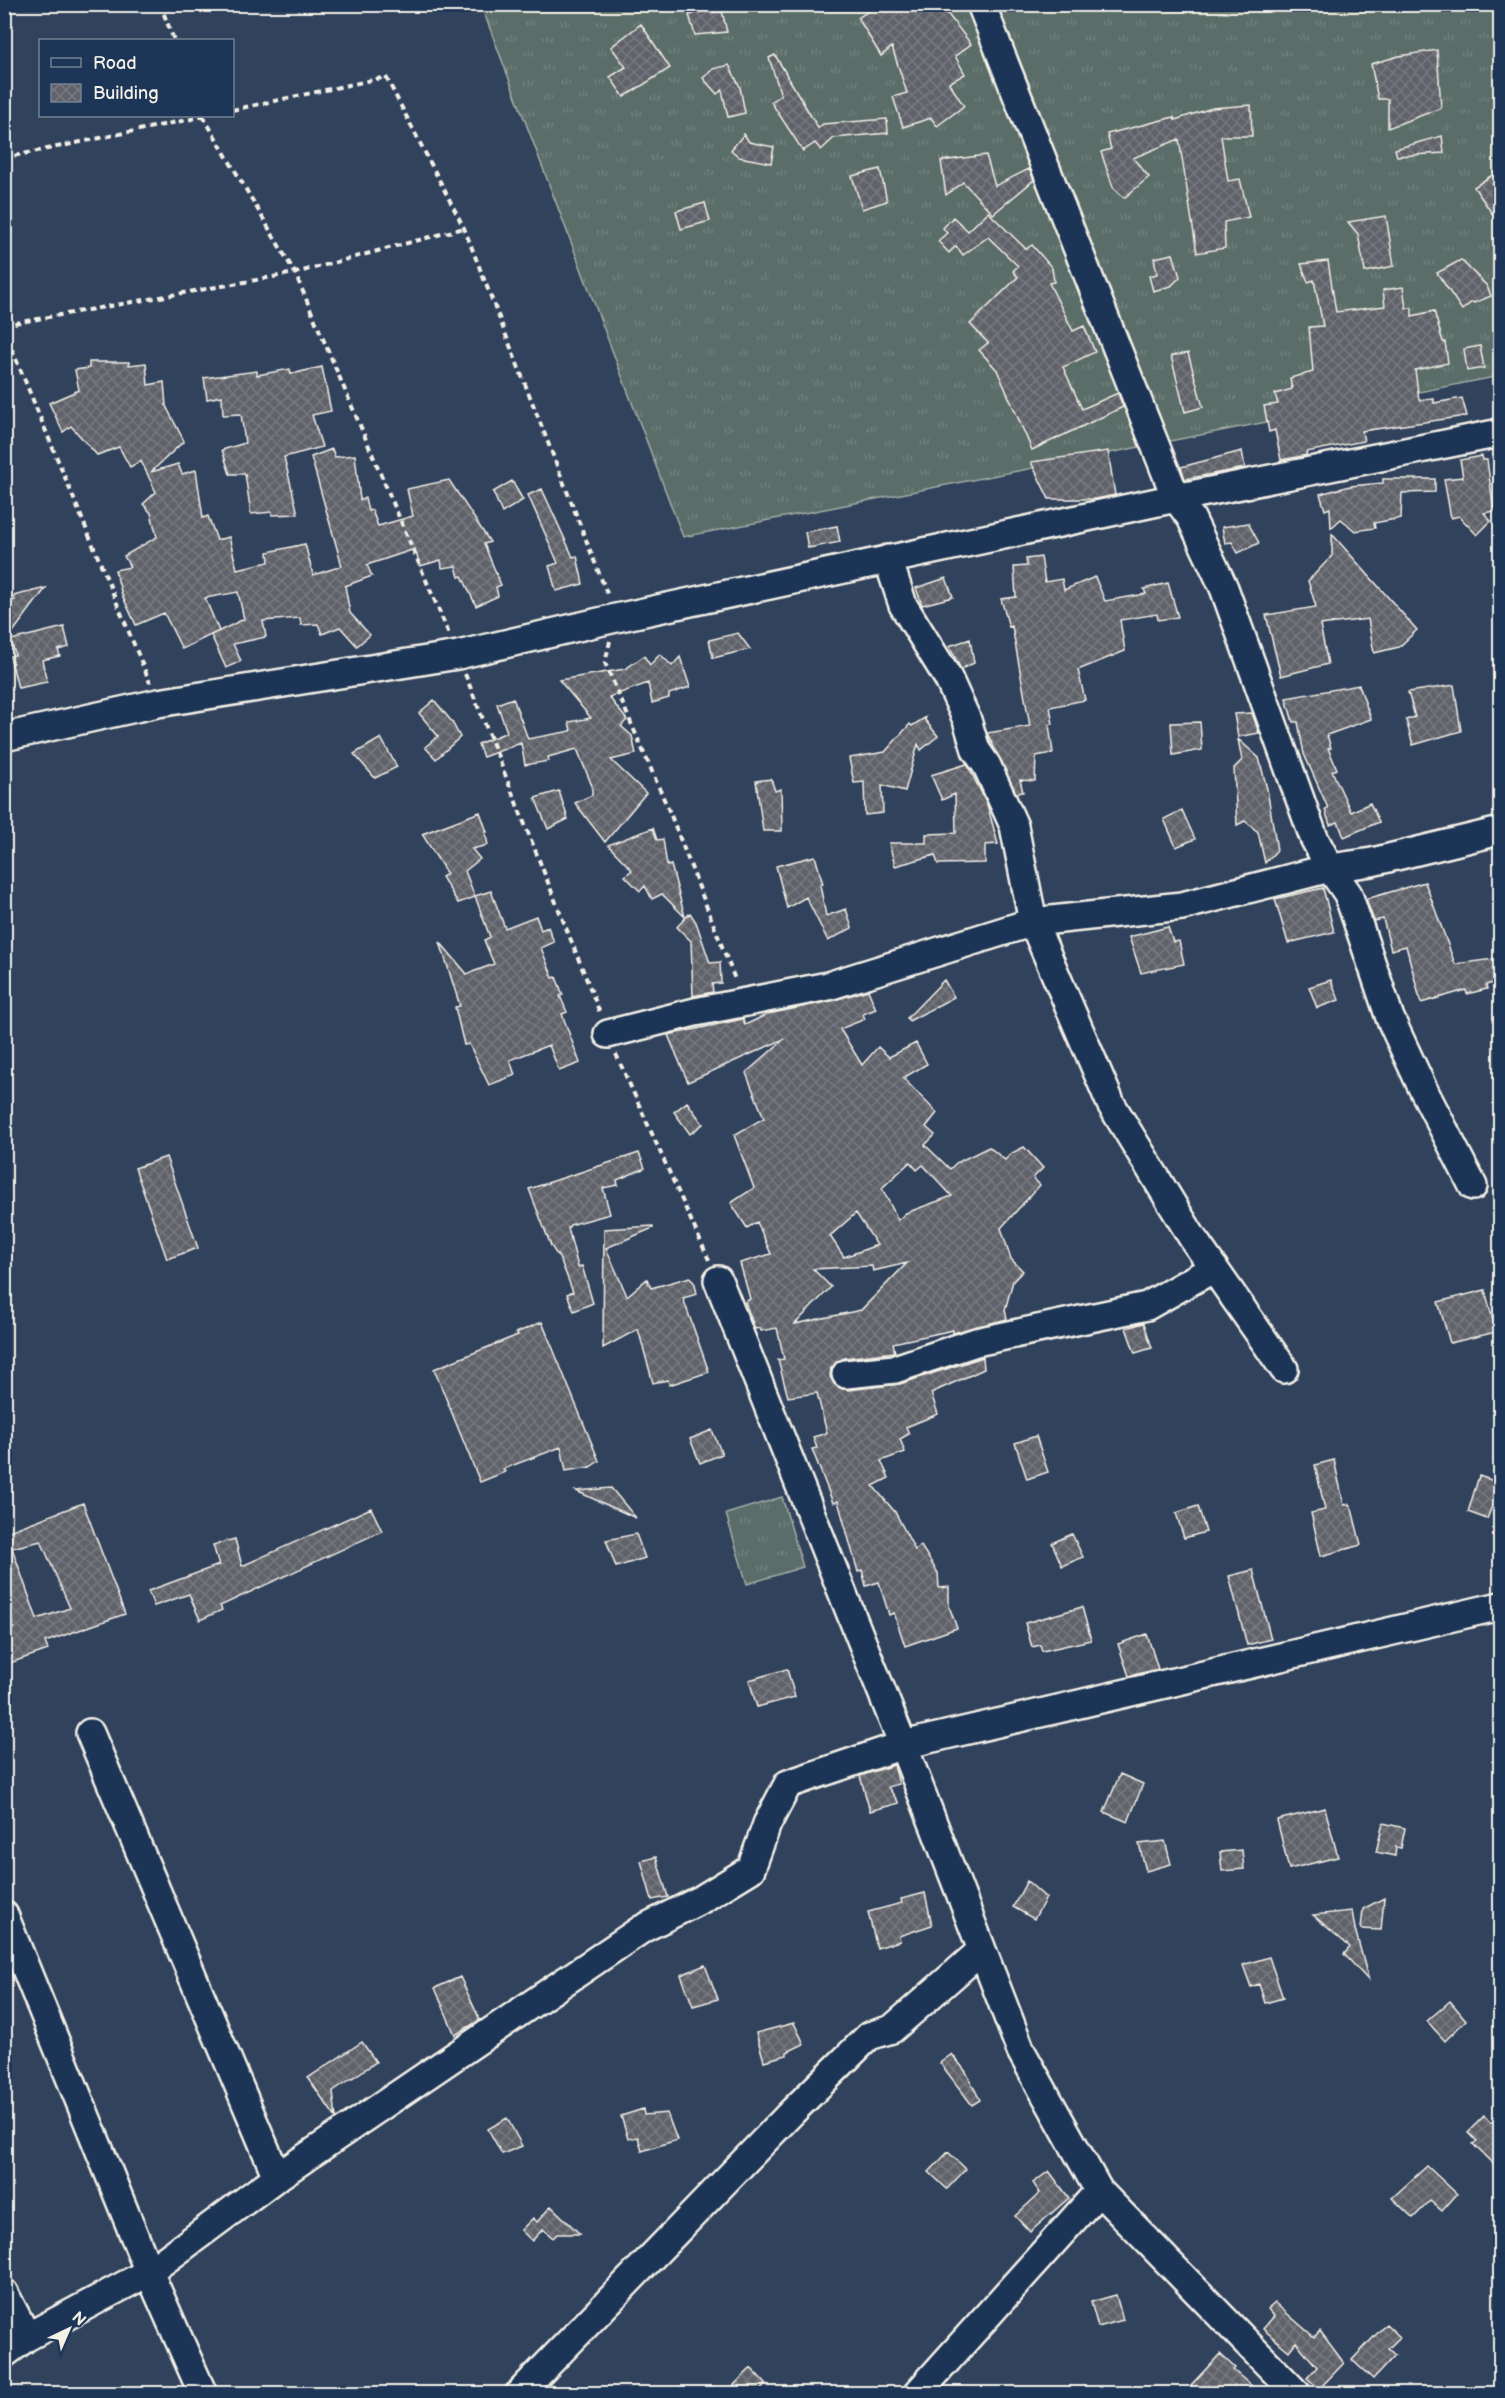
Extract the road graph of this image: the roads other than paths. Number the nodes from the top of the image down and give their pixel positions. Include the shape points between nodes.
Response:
1 (981, 4) edge
2 (1500, 433) edge
3 (1176, 498) junction
4 (888, 559) junction
5 (4, 737) edge
6 (1500, 831) edge
7 (1330, 868) junction
8 (1033, 922) junction
9 (608, 1034) road end
10 (1473, 1186) dead end
11 (1214, 1268) junction
12 (718, 1280) road end
13 (1284, 1369) dead end
14 (846, 1374) dead end
15 (1500, 1606) edge
16 (90, 1733) dead end
17 (903, 1744) junction
18 (4, 1916) edge
19 (982, 1950) junction
20 (277, 2177) junction
21 (1099, 2191) junction
22 (149, 2272) junction
23 (4, 2293) edge
24 (27, 2337) junction
25 (4, 2354) edge
26 (1292, 2392) edge
27 (203, 2394) edge
28 (519, 2394) edge
29 (916, 2394) edge

1 - 3 street
2 - 3 street
3 - 4 street
3 - 7 street via 1191,518 1224,588 1314,838
4 - 5 street via 458,655 158,703
4 - 8 street via 903,605 948,678 976,750 1014,826
6 - 7 street via 1372,862
7 - 8 street via 1189,905
7 - 10 street via 1348,894 1390,1018
8 - 9 street via 828,986 743,1001
8 - 11 street via 1111,1104
11 - 13 street
11 - 14 street via 1147,1306 976,1342 895,1369
12 - 17 street
15 - 17 street
16 - 20 street
17 - 19 street
17 - 20 street via 788,1784 767,1824 751,1869 642,1929
18 - 22 street
19 - 21 street via 1021,2051
19 - 28 street via 892,2029 869,2036
20 - 22 street
21 - 26 street
21 - 29 street
22 - 24 street
22 - 27 street
23 - 24 street
24 - 25 street

